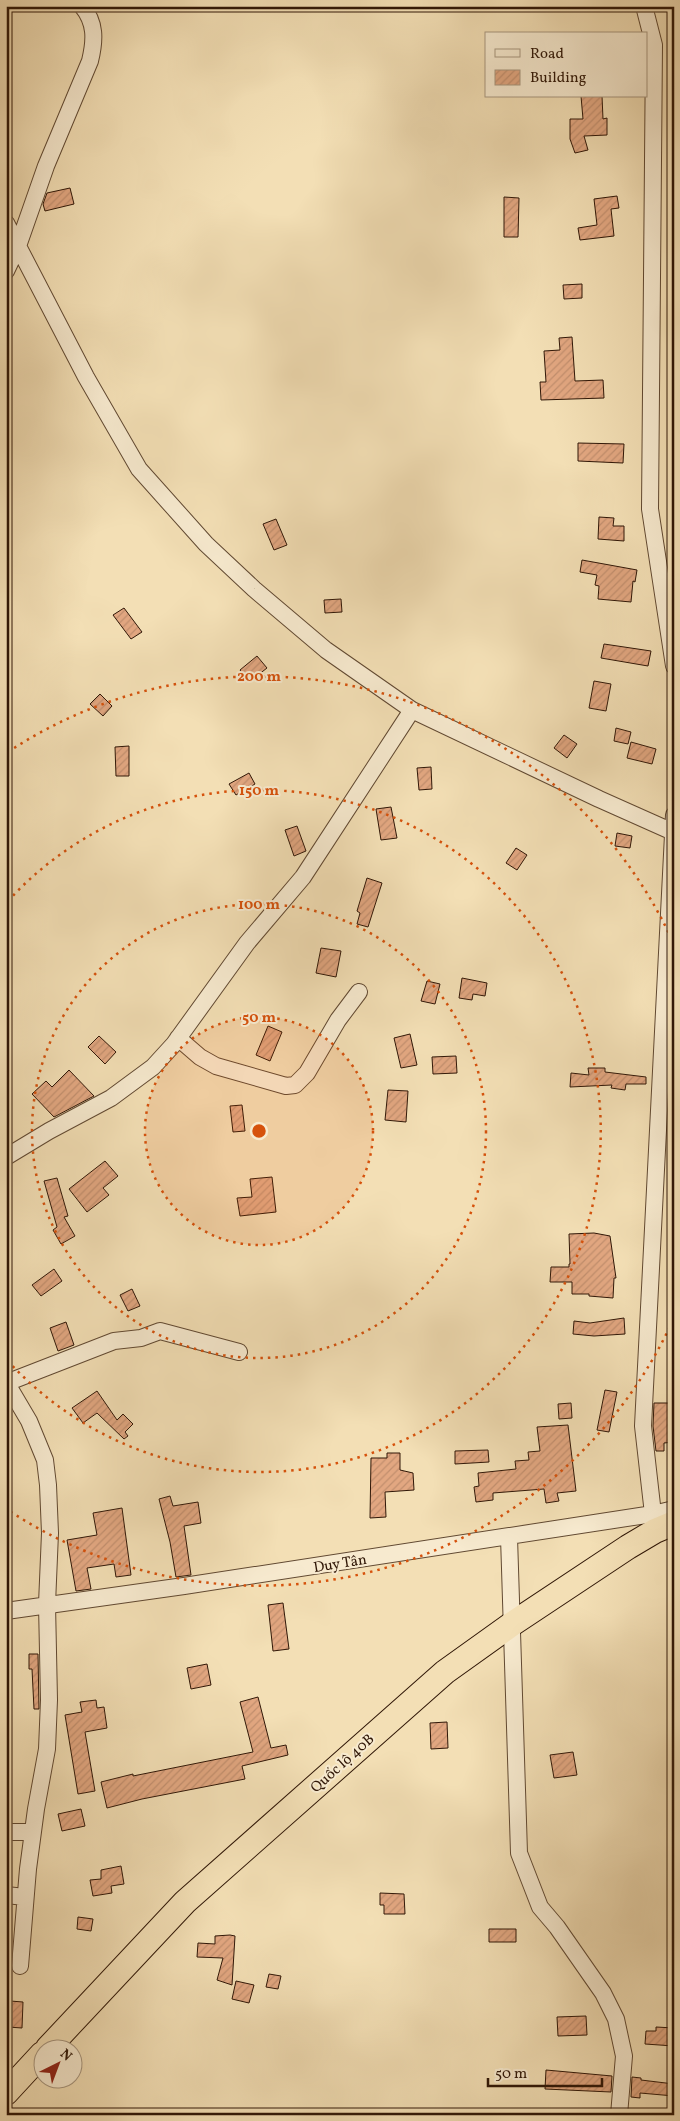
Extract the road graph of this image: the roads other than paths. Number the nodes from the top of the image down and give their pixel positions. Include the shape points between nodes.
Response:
1 (82, 6) edge
2 (644, 6) edge
3 (6, 223) edge
4 (18, 246) junction
5 (6, 271) edge
6 (674, 666) edge
7 (412, 710) junction
8 (674, 815) edge
9 (673, 832) edge
10 (359, 992) dead end
11 (178, 1038) junction
12 (6, 1157) edge
13 (239, 1352) dead end
14 (6, 1383) edge
15 (674, 1509) edge
16 (664, 1519) edge
17 (509, 1537) junction
18 (47, 1604) junction
19 (6, 1611) edge
20 (512, 1624) junction
21 (6, 1832) edge
22 (33, 1832) junction
23 (6, 1895) edge
24 (25, 1897) junction
25 (20, 1966) dead end
26 (57, 2038) edge
27 (32, 2065) edge
28 (6, 2092) edge
29 (620, 2115) edge

1 - 4 street via 94,28 90,60 46,166
2 - 6 street via 654,44 650,509
3 - 4 street
4 - 5 street
4 - 7 street via 86,377 139,469 167,502 206,544 290,620
7 - 9 street
7 - 11 street via 303,877 247,943
8 - 9 street
9 - 16 street via 643,1426
10 - 11 street via 338,1020 307,1073 294,1085 286,1086 216,1066
11 - 12 street via 142,1077
13 - 14 street via 160,1331 140,1338 114,1341
14 - 18 street via 29,1421 45,1460 50,1532
15 - 16 street, Duy Tân
16 - 17 street, Duy Tân
16 - 20 highway, Quốc lộ 40B via 655,1531
17 - 18 street, Duy Tân
17 - 20 street
18 - 19 street, Duy Tân
18 - 22 street via 49,1723
20 - 26 highway, Quốc lộ 40B via 445,1672 185,1902
20 - 29 street via 519,1853 540,1907 603,1993 616,2019 624,2056
21 - 22 street
22 - 24 street
23 - 24 street
24 - 25 street
27 - 28 highway

